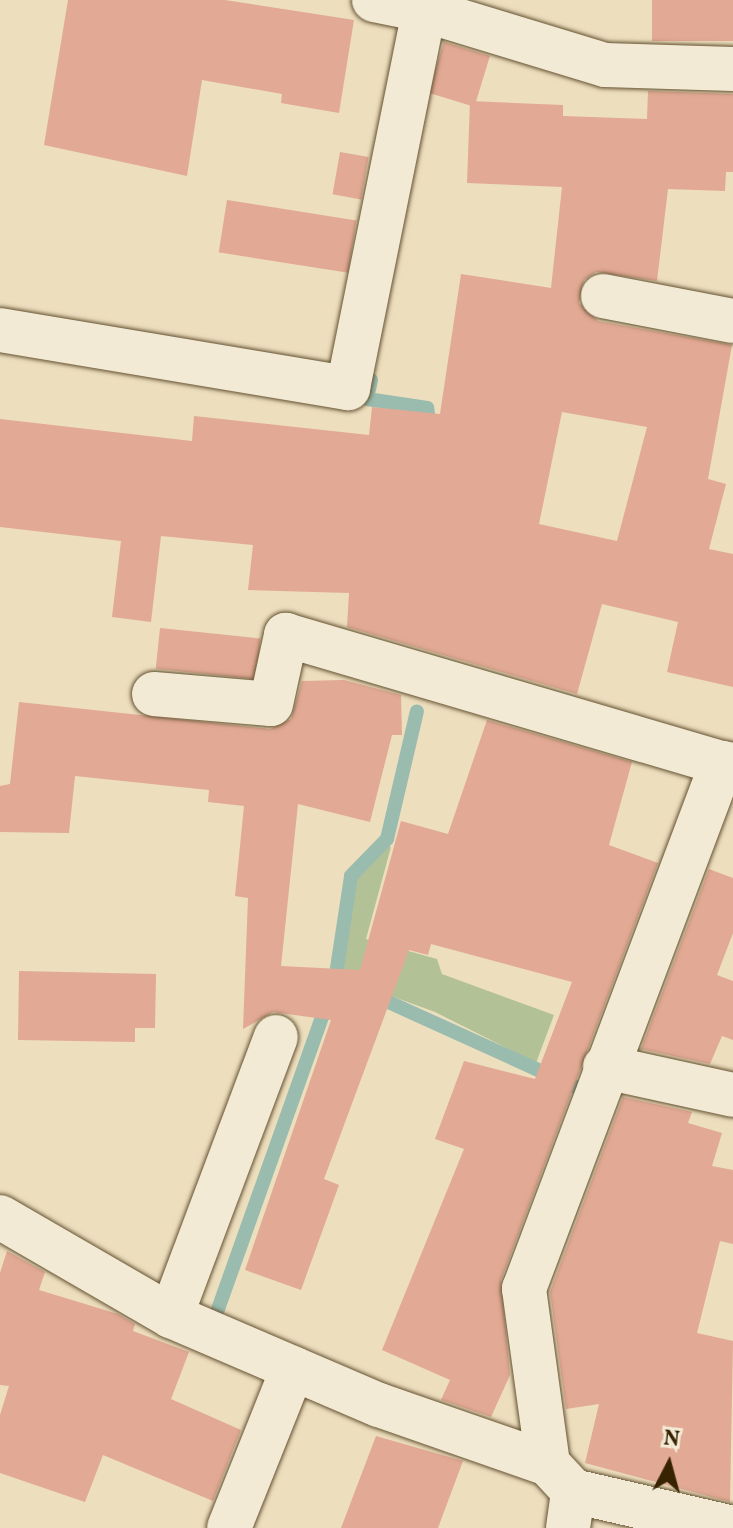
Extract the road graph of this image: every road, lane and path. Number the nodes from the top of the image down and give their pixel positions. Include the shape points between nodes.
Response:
1 (374, 0) edge
2 (424, 10) junction
3 (502, 17) edge
4 (733, 69) edge
5 (603, 296) dead end
6 (733, 321) edge
7 (0, 330) edge
8 (154, 694) dead end
9 (728, 764) edge
10 (276, 1037) dead end
11 (605, 1067) junction
12 (733, 1095) edge
13 (0, 1217) edge
14 (171, 1316) junction
15 (293, 1368) junction
16 (563, 1494) edge
17 (229, 1528) edge
18 (733, 1528) edge

1 - 2 street
2 - 3 street
2 - 7 street via 348,388
3 - 4 street via 605,65
5 - 6 street
8 - 9 street via 271,704 286,635
9 - 11 street
10 - 14 street
11 - 12 street
11 - 16 street via 524,1289
13 - 14 street
14 - 15 street
15 - 16 street
15 - 17 street
16 - 18 street

